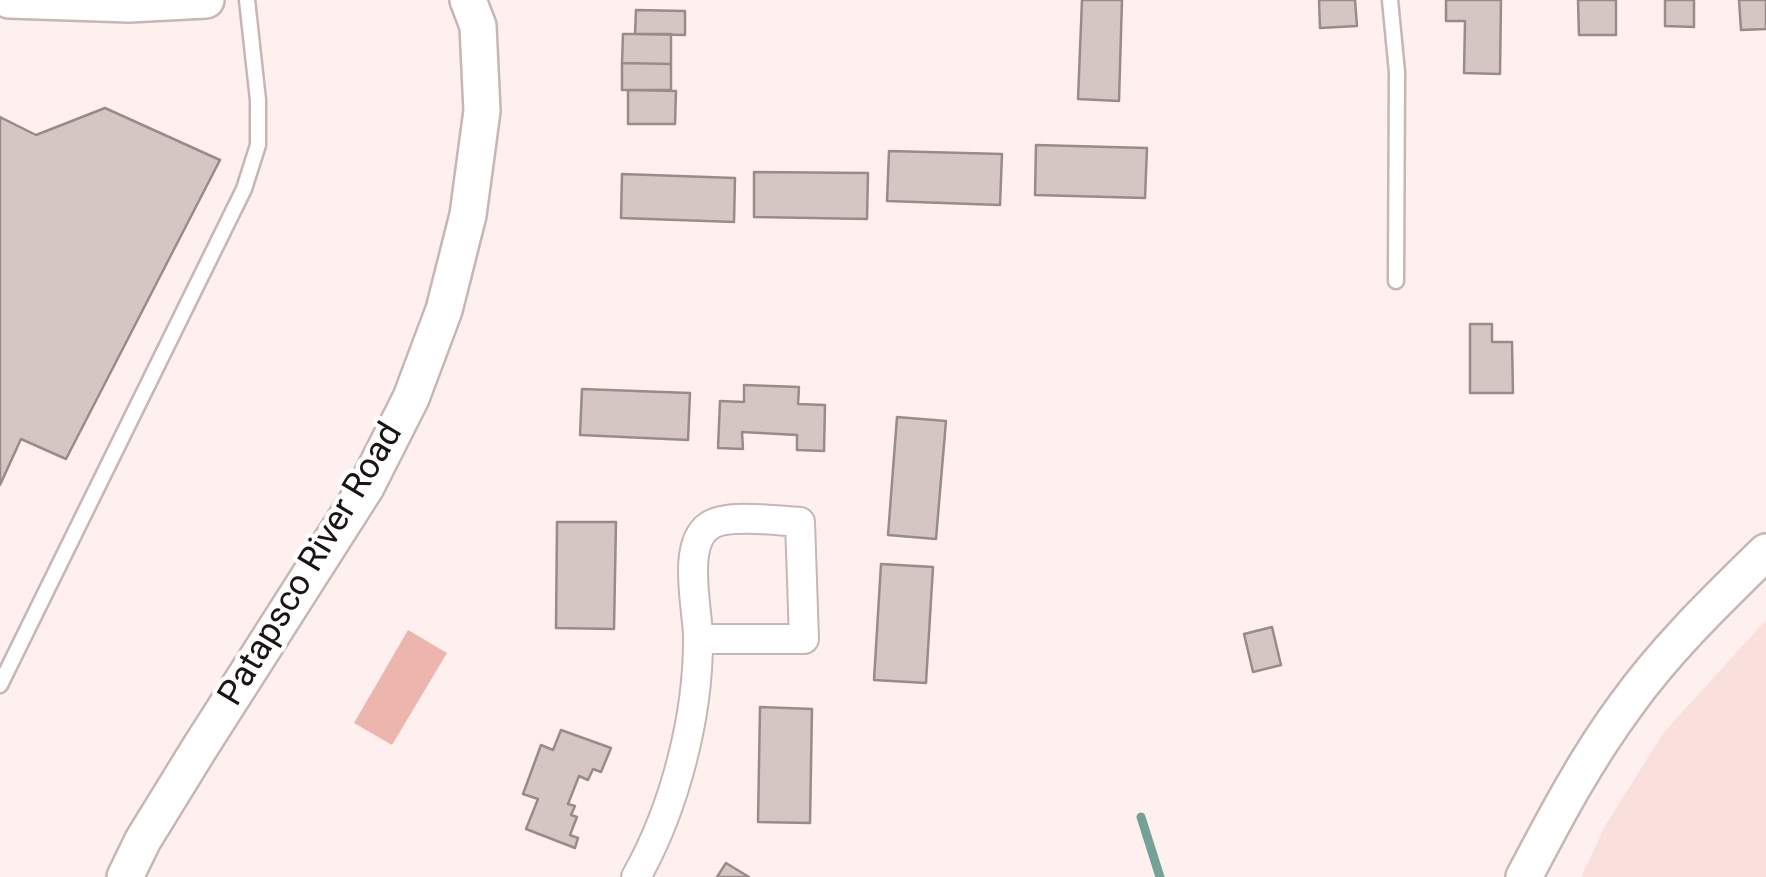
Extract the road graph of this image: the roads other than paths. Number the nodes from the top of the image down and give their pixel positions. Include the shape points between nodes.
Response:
1 (9, 0) edge
2 (206, 0) edge
3 (247, 0) edge
4 (468, 0) edge
5 (1390, 0) edge
6 (1396, 280) dead end
7 (1766, 552) edge
8 (698, 638) junction
9 (0, 685) edge
10 (125, 877) edge
11 (636, 877) edge
12 (1524, 877) edge

1 - 2 street
3 - 9 lane via 258,145 244,189
4 - 10 street, Patapsco River Road via 478,26 482,112 468,215 444,310 411,398 366,487
5 - 6 lane via 1397,72
7 - 12 street via 1627,703
8 - 8 street via 693,554 709,526 730,520 800,522 804,639
8 - 11 street via 691,719 672,794

